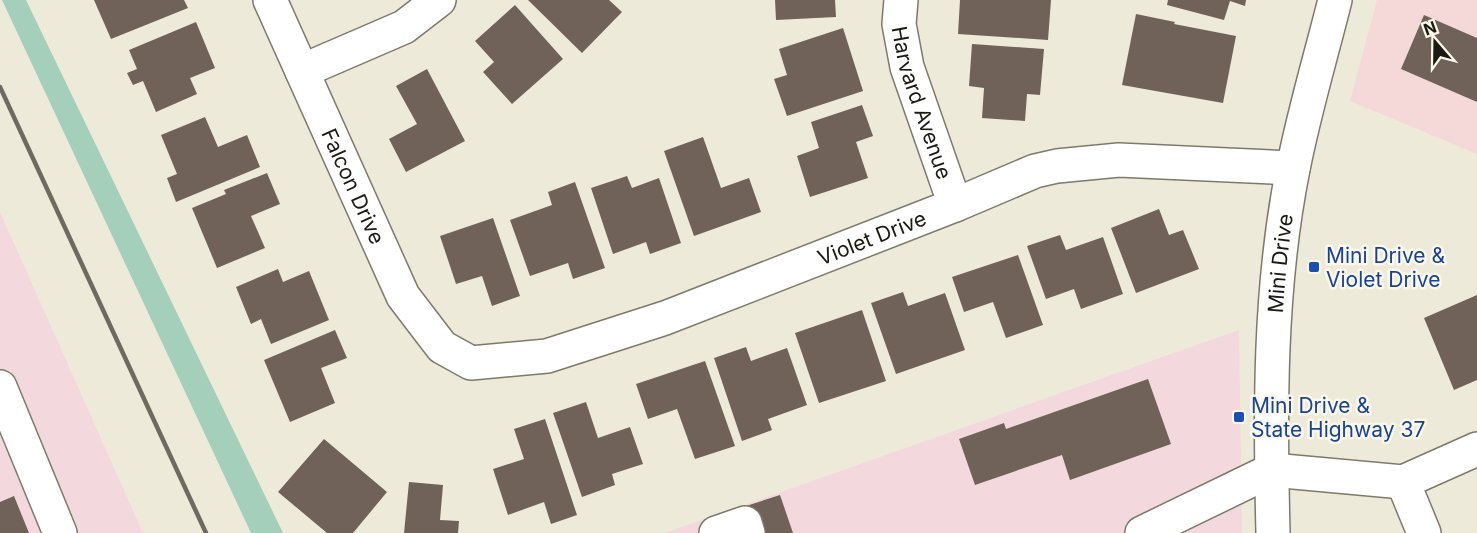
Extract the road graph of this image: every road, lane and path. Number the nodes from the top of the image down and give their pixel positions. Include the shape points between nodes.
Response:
1 (270, 0) edge
2 (439, 0) edge
3 (901, 0) edge
4 (1335, 0) edge
5 (302, 71) junction
6 (1293, 168) junction
7 (955, 205) junction
8 (459, 357) joint
9 (0, 387) edge
10 (1477, 449) edge
11 (1272, 470) junction
12 (1403, 482) junction
13 (60, 533) edge
14 (716, 533) edge
15 (748, 533) edge
16 (1142, 533) edge
17 (1273, 533) edge
18 (1424, 533) edge

1 - 5 street, Falcon Drive
2 - 5 street via 404,27
3 - 7 street, Harvard Avenue via 899,24 907,67
4 - 6 street, Mini Drive
5 - 8 street, Falcon Drive via 403,296 442,347
6 - 7 street, Violet Drive via 1119,160 1057,166 1035,171
6 - 11 street, Mini Drive via 1278,282
7 - 8 street, Violet Drive via 665,318 547,356 471,363
9 - 13 street
10 - 12 street
11 - 12 street
11 - 16 street
11 - 17 street, Mini Drive
12 - 18 street
14 - 15 street via 744,523

